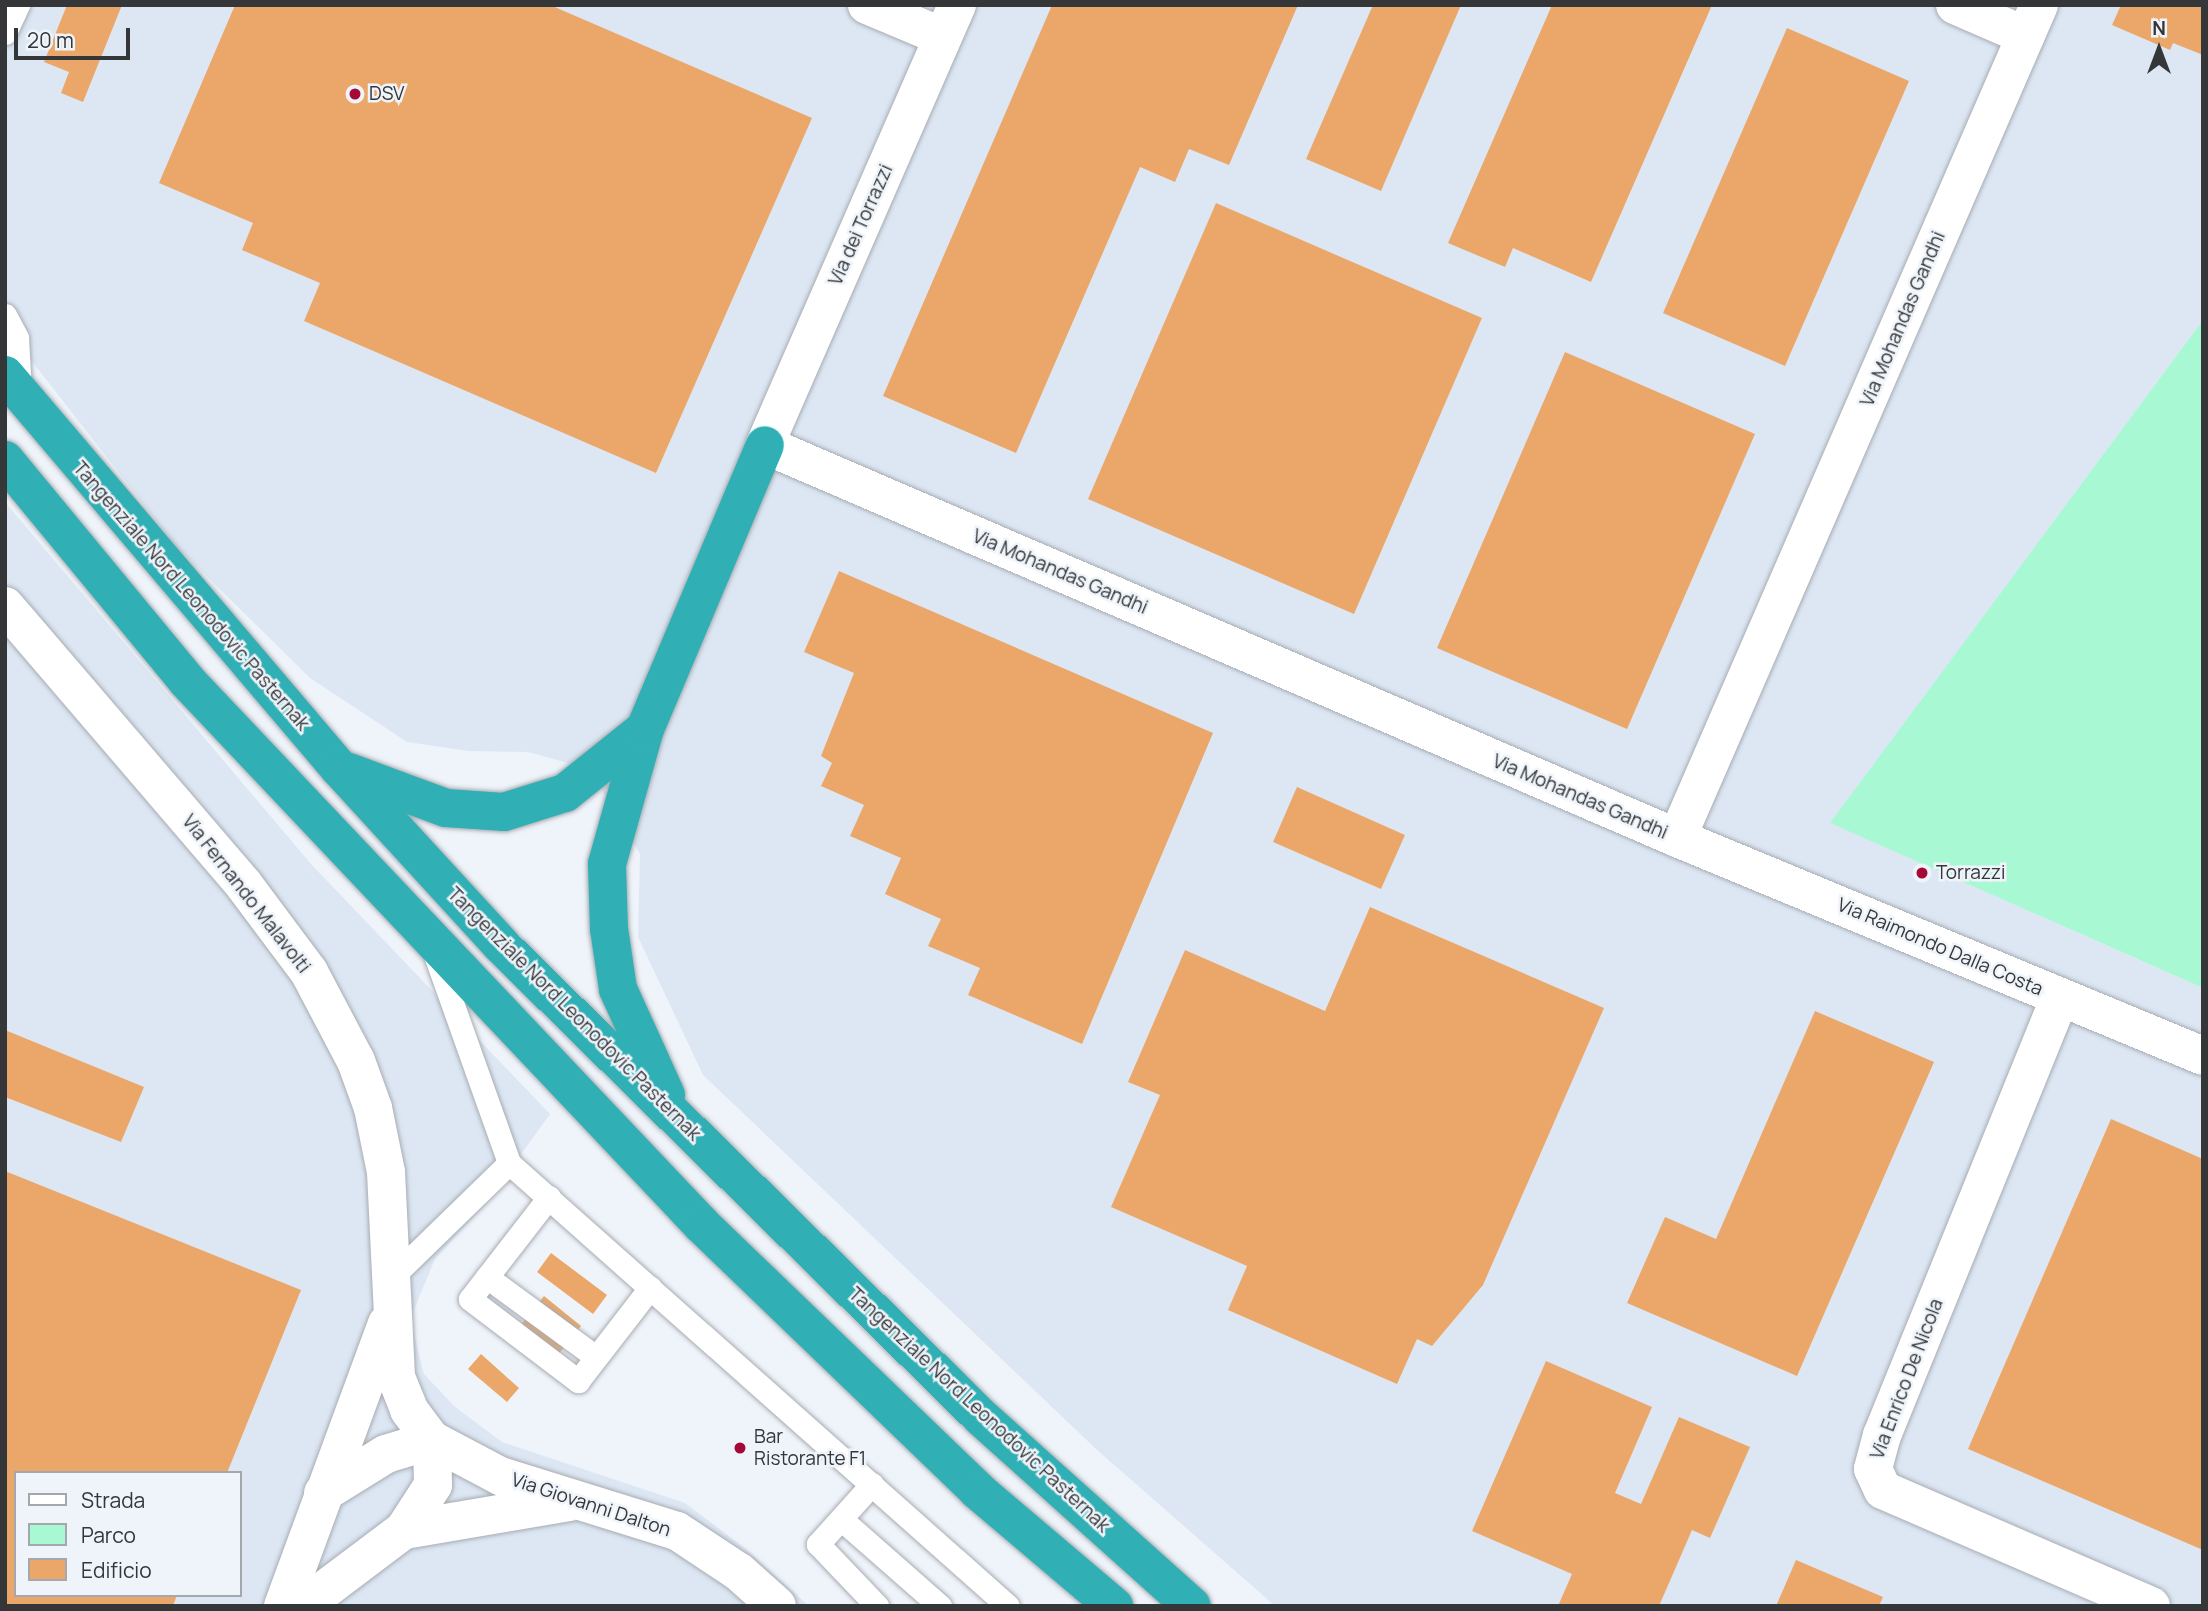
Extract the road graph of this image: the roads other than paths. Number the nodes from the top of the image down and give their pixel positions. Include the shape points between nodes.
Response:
1 (18, 5) edge
2 (867, 5) edge
3 (1955, 5) edge
4 (2032, 20) edge
5 (950, 21) edge
6 (5, 33) edge
7 (5, 315) edge
8 (13, 385) edge
9 (765, 445) junction
10 (5, 460) edge
11 (5, 607) edge
12 (645, 729) junction
13 (339, 768) junction
14 (1677, 838) junction
15 (430, 943) junction
16 (2060, 997) junction
17 (2203, 1056) edge
18 (676, 1117) junction
19 (509, 1163) junction
20 (549, 1197) junction
21 (393, 1276) junction
22 (650, 1287) junction
23 (391, 1316) junction
24 (432, 1440) junction
25 (872, 1485) junction
26 (323, 1493) junction
27 (580, 1500) junction
28 (841, 1519) junction
29 (404, 1530) junction
30 (283, 1606) edge
31 (303, 1606) edge
32 (777, 1606) edge
33 (877, 1606) edge
34 (940, 1606) edge
35 (1008, 1606) edge
36 (1114, 1606) edge
37 (1192, 1606) edge
38 (2151, 1606) edge

1 - 6 lane
2 - 5 street
3 - 4 street
4 - 14 street, Via Mohandas Gandhi
5 - 9 street, Via dei Torrazzi
7 - 8 lane via 17,338
8 - 13 highway, Tangenziale Nord Leonodovic Pasternak
9 - 12 highway
9 - 14 street, Via Mohandas Gandhi
10 - 15 highway via 187,681
11 - 21 street, Via Fernando Malavolti via 244,885 309,972 356,1061 373,1108 386,1172
12 - 13 highway via 565,793 505,812 446,808
12 - 18 highway via 607,864 609,929 618,989
13 - 18 highway, Tangenziale Nord Leonodovic Pasternak via 501,945
14 - 16 street, Via Raimondo Dalla Costa
15 - 19 lane
15 - 36 highway via 702,1225 978,1490
16 - 17 street, Via Raimondo Dalla Costa
16 - 38 street, Via Enrico De Nicola via 1882,1435 1873,1469 1883,1490
18 - 37 highway, Tangenziale Nord Leonodovic Pasternak via 981,1417
19 - 20 lane
19 - 21 lane
20 - 22 lane
20 - 22 lane via 487,1277 596,1357
21 - 23 street, Via Fernando Malavolti
22 - 25 lane
23 - 24 street, Via Fernando Malavolti via 396,1377 410,1410
23 - 26 street, Via Fernando Malavolti
24 - 26 street via 386,1454
24 - 27 street, Via Giovanni Dalton via 500,1476
24 - 29 street via 433,1485
25 - 28 lane
25 - 35 lane
26 - 30 street, Via Fernando Malavolti
27 - 29 street
27 - 32 street, Via Giovanni Dalton via 677,1531 739,1572
28 - 33 lane via 818,1544
28 - 34 lane
29 - 31 street

